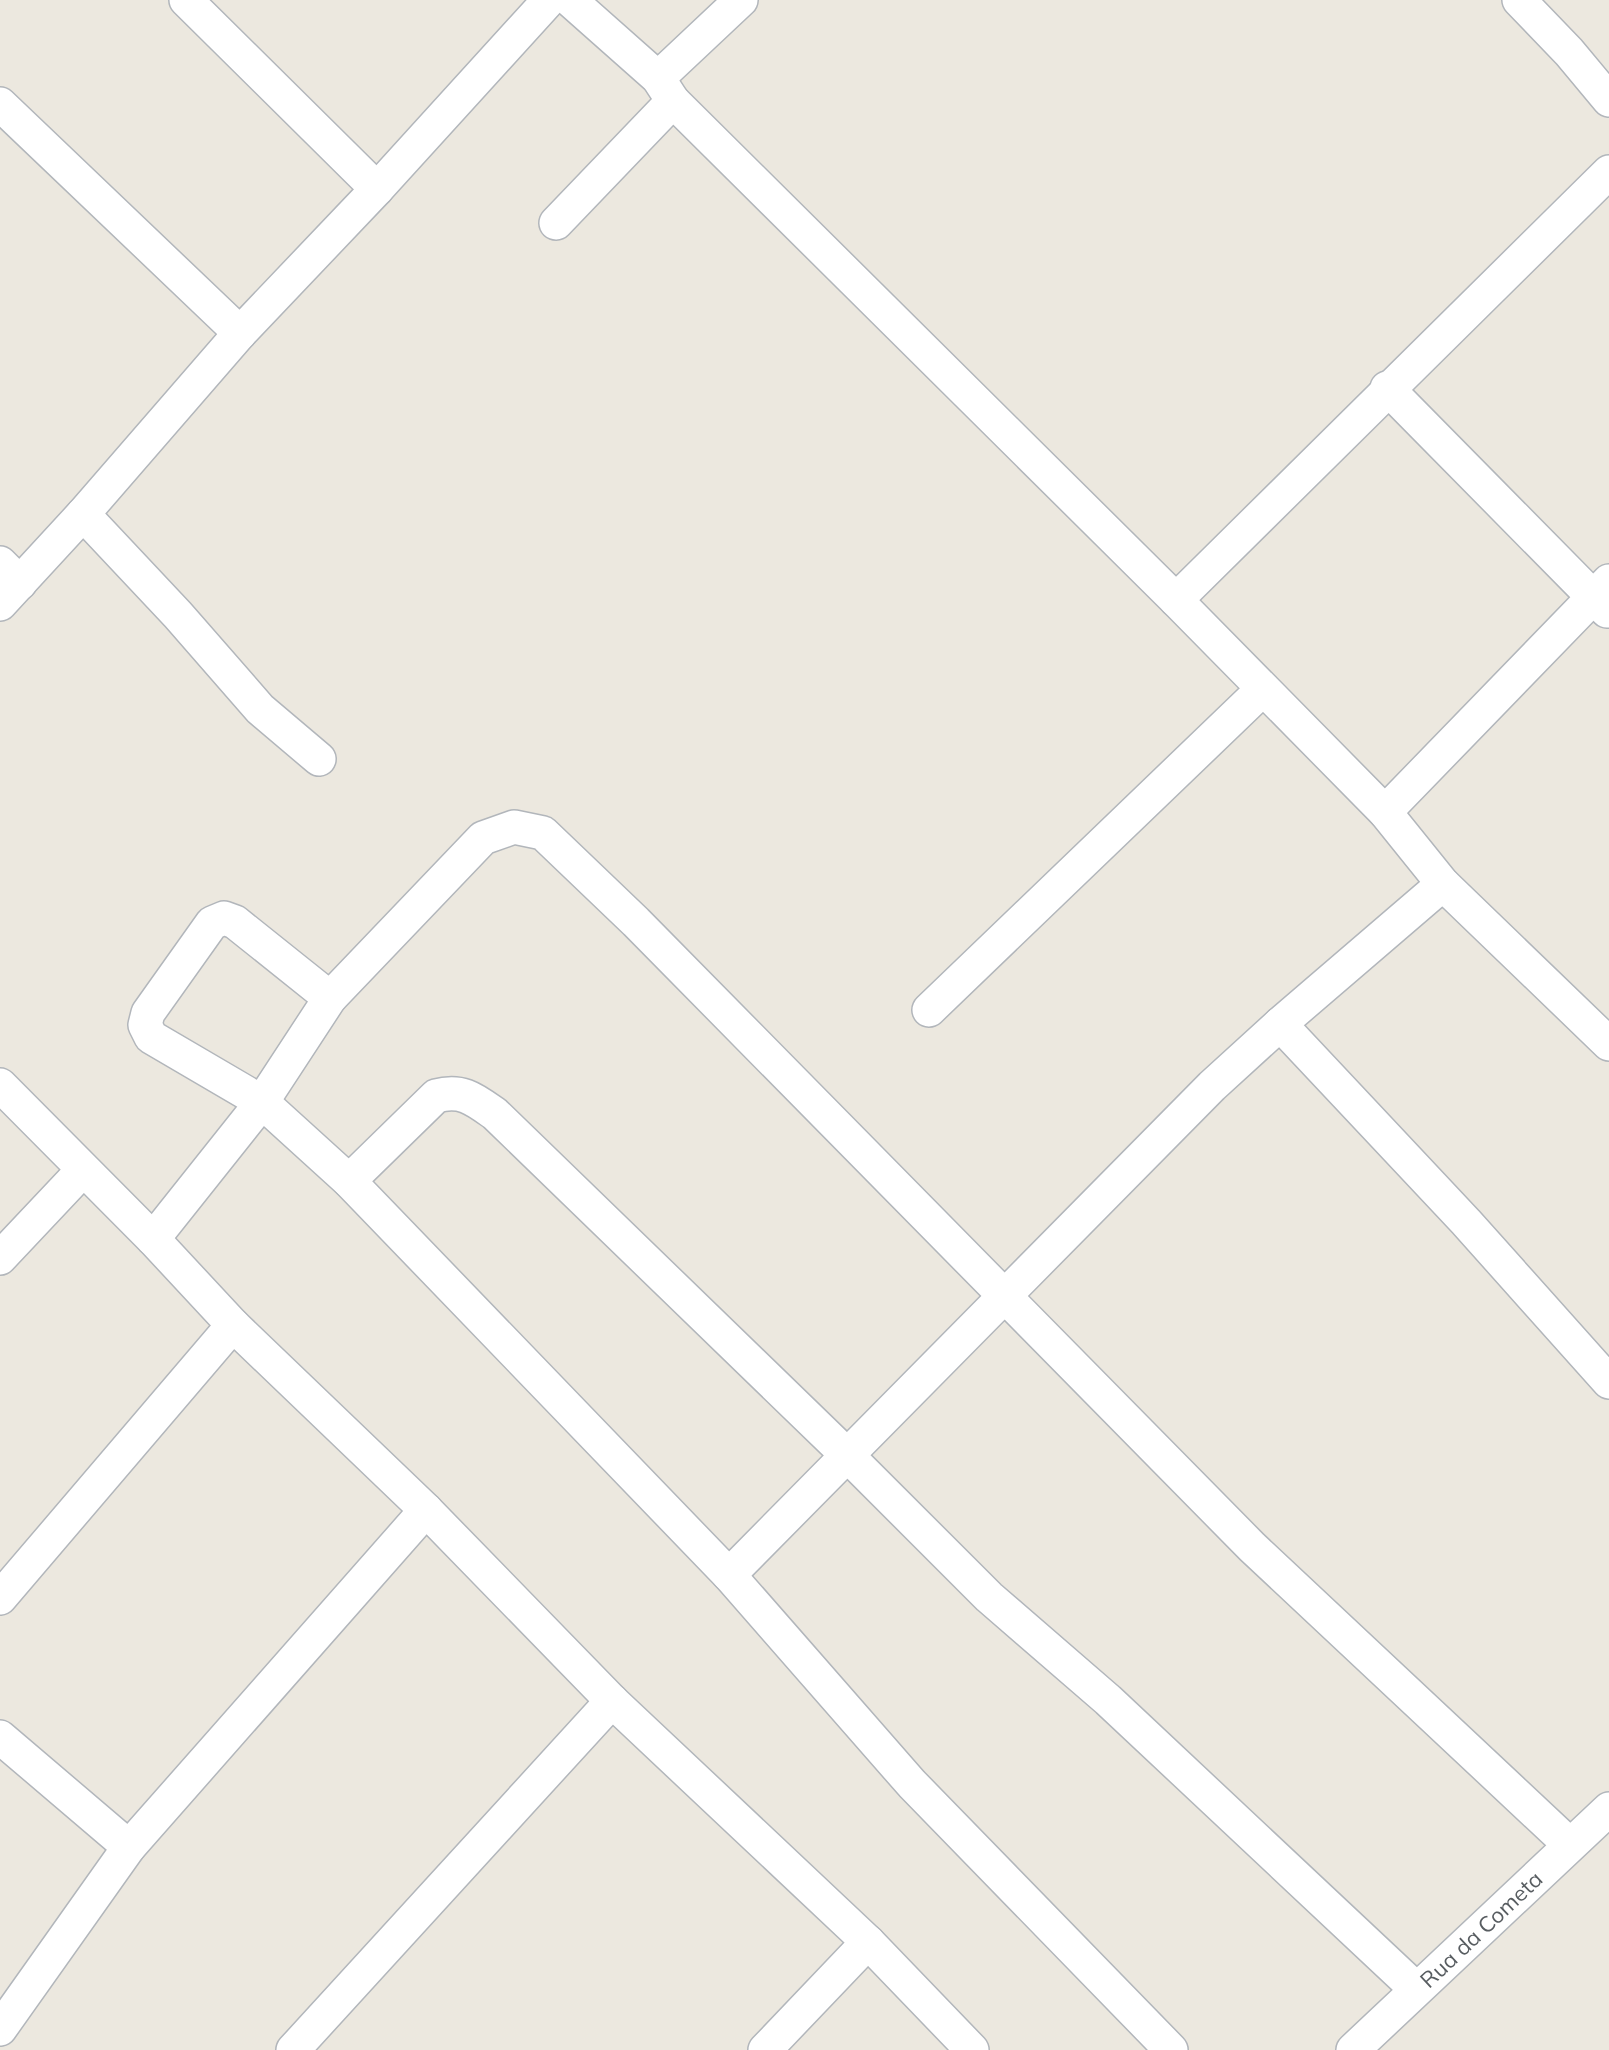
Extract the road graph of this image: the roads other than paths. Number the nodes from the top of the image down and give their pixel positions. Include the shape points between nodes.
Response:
1 (186, 0) edge
2 (549, 0) edge
3 (570, 0) edge
4 (741, 0) edge
5 (1519, 0) edge
6 (666, 90) junction
7 (1609, 100) edge
8 (0, 104) edge
9 (1609, 172) edge
10 (377, 189) junction
11 (556, 223) dead end
12 (240, 333) junction
13 (1387, 388) junction
14 (83, 514) junction
15 (7, 584) edge
16 (1604, 597) edge
17 (1176, 600) junction
18 (1263, 689) junction
19 (319, 759) dead end
20 (1384, 812) junction
21 (1443, 884) junction
22 (330, 998) junction
23 (929, 1010) dead end
24 (1280, 1024) junction
25 (1609, 1044) edge
26 (0, 1085) edge
27 (262, 1101) junction
28 (82, 1171) junction
29 (349, 1181) junction
30 (153, 1239) junction
31 (0, 1258) edge
32 (1005, 1295) junction
33 (233, 1325) junction
34 (1609, 1382) edge
35 (848, 1456) junction
36 (426, 1510) junction
37 (729, 1575) junction
38 (0, 1598) edge
39 (612, 1701) junction
40 (0, 1737) edge
41 (1609, 1809) edge
42 (1570, 1845) junction
43 (129, 1847) junction
44 (868, 1942) junction
45 (1416, 1989) junction
46 (0, 2029) edge
47 (293, 2050) edge
48 (765, 2050) edge
49 (972, 2050) edge
50 (1171, 2050) edge
51 (1353, 2050) edge

1 - 10 street
2 - 10 street
3 - 6 street
4 - 6 street
5 - 7 street via 1569,51
6 - 11 street
6 - 17 street
8 - 12 street
9 - 13 street
10 - 12 street
12 - 14 street
13 - 16 street
13 - 17 street
14 - 15 street
14 - 19 street via 260,709
16 - 20 street
17 - 18 street
18 - 20 street
18 - 23 street
20 - 21 street
21 - 24 street
21 - 25 street
22 - 27 street
22 - 27 street via 235,922 224,918 212,923 148,1013 145,1025 151,1037
22 - 32 street via 483,838 514,827 543,833
24 - 32 street via 1212,1086
24 - 34 street via 1466,1221
26 - 28 street
27 - 29 street
27 - 30 street
28 - 30 street
28 - 31 street
29 - 35 street via 436,1096 454,1092 477,1101 495,1114
29 - 37 street
30 - 33 street
32 - 35 street
32 - 42 street via 1252,1548
33 - 36 street
33 - 38 street
35 - 37 street
35 - 45 street via 989,1597 1108,1700
36 - 39 street
36 - 43 street
37 - 50 street via 912,1784
39 - 44 street
39 - 47 street
40 - 43 street
41 - 42 street, Rua da Cometa
42 - 45 street, Rua da Cometa
43 - 46 street
44 - 48 street
44 - 49 street
45 - 51 street, Rua da Cometa

